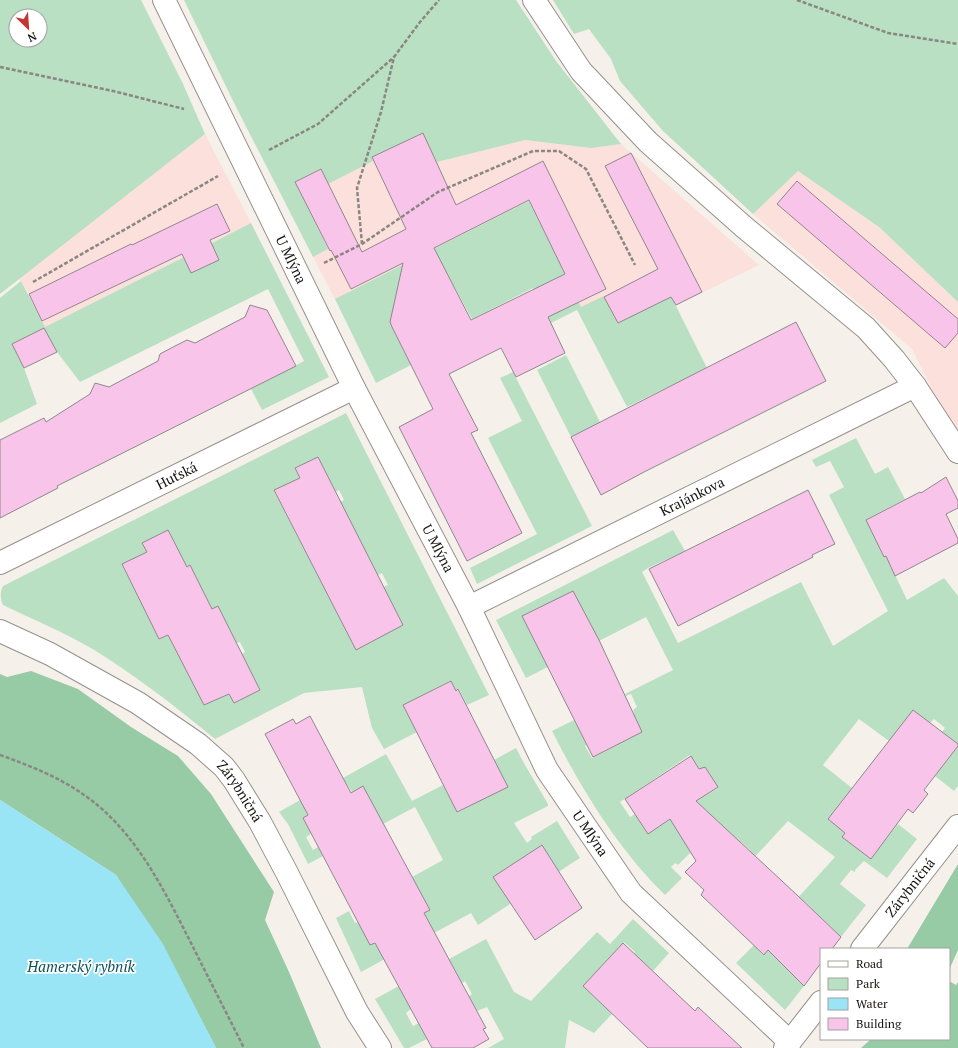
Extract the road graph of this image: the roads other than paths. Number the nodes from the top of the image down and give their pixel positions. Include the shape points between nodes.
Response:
1 (164, 0) edge
2 (534, 0) edge
3 (915, 386) junction
4 (354, 388) junction
5 (958, 452) edge
6 (0, 563) edge
7 (469, 607) junction
8 (0, 632) edge
9 (958, 826) edge
10 (863, 948) edge
11 (820, 1003) edge
12 (788, 1045) edge
13 (380, 1048) edge

1 - 4 street, U Mlýna
2 - 3 street via 581,71 648,142 744,227 866,328
3 - 5 street
3 - 7 street, Krajánkova
4 - 6 street, Huťská
4 - 7 street, U Mlýna
7 - 12 street, U Mlýna via 547,770 631,893
8 - 13 street, Zárybničná via 50,654 138,703 198,744 224,767 260,822 357,1012
9 - 10 street, Zárybničná
11 - 12 street

